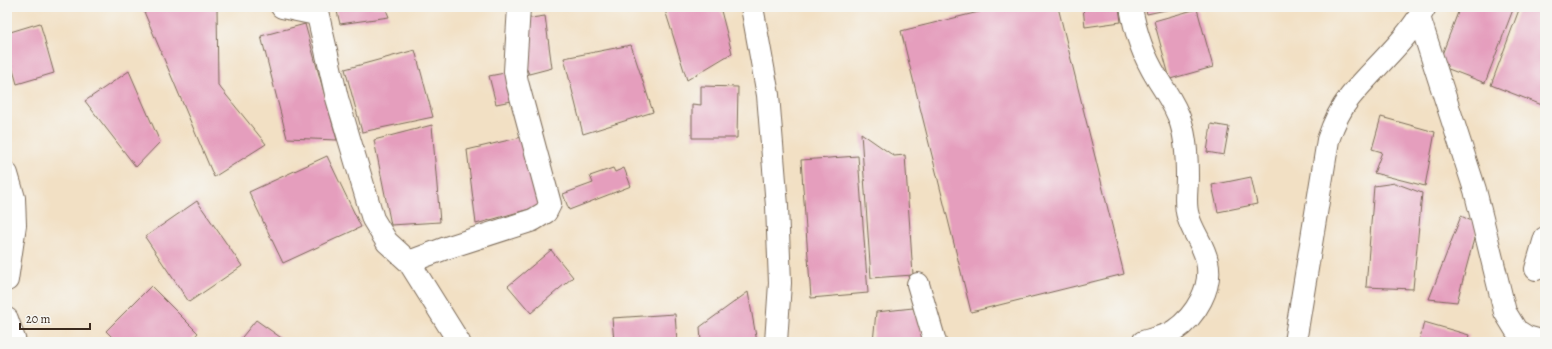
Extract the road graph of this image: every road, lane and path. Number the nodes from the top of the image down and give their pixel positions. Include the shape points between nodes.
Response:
1 (282, 7) edge
2 (519, 7) edge
3 (752, 7) edge
4 (1131, 7) edge
5 (316, 10) edge
6 (1422, 12) edge
7 (7, 174) edge
8 (1545, 238) edge
9 (409, 262) junction
10 (1536, 269) dead end
11 (7, 280) edge
12 (918, 284) dead end
13 (7, 319) edge
14 (15, 342) edge
15 (459, 342) edge
16 (776, 342) edge
17 (935, 342) edge
18 (1143, 342) edge
19 (1295, 342) edge
20 (1545, 342) edge

1 - 5 street
2 - 9 street via 516,77 550,201 548,210 533,220
3 - 16 street via 768,95 777,199 780,283
4 - 18 street via 1141,44 1181,123 1187,176 1186,206 1207,260 1208,272 1207,287 1188,320 1173,332
5 - 9 street via 337,98 373,218 387,242
6 - 19 street via 1397,46 1350,97 1333,125 1328,140
6 - 20 street via 1475,190 1505,312 1516,330 1527,338
7 - 11 street via 14,198 16,225
8 - 10 street
9 - 15 street
12 - 17 street
13 - 14 street

